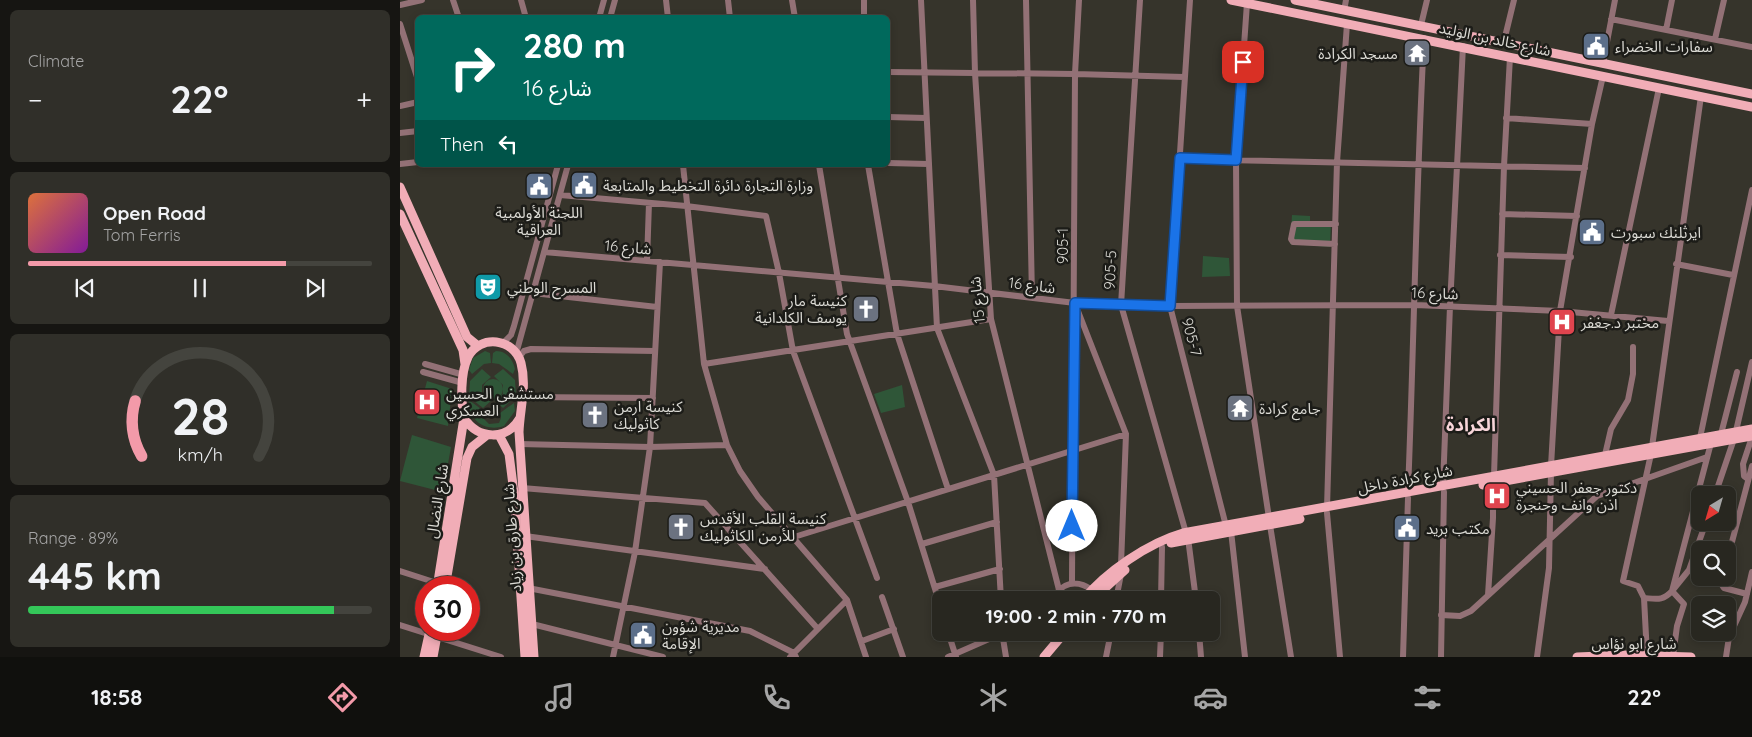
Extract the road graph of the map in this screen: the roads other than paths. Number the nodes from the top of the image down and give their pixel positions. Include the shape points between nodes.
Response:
1 (422, 0) edge
2 (453, 0) edge
3 (520, 0) edge
4 (604, 0) edge
5 (615, 0) edge
6 (666, 0) edge
7 (728, 0) edge
8 (792, 0) edge
9 (864, 0) edge
10 (921, 0) edge
11 (973, 0) edge
12 (1026, 0) edge
13 (1079, 0) edge
14 (1140, 0) edge
15 (1190, 0) edge
16 (1231, 0) edge
17 (1294, 0) edge
18 (1346, 0) edge
19 (1426, 0) edge
20 (1514, 0) edge
21 (1615, 0) edge
22 (1672, 0) edge
23 (1724, 0) edge
24 (1247, 3) junction
25 (400, 5) edge
26 (1344, 11) junction
27 (458, 15) edge
28 (525, 15) edge
29 (600, 15) edge
30 (611, 15) edge
31 (668, 15) edge
32 (730, 15) edge
33 (794, 15) edge
34 (864, 15) edge
35 (1611, 19) junction
36 (400, 24) edge
37 (1347, 24) junction
38 (1421, 25) junction
39 (1666, 30) junction
40 (1424, 38) junction
41 (1715, 39) junction
42 (1504, 41) junction
43 (1464, 46) junction
44 (1752, 47) edge
45 (1510, 57) junction
46 (1603, 63) junction
47 (415, 71) edge
48 (890, 72) edge
49 (975, 72) junction
50 (923, 73) junction
51 (1026, 73) junction
52 (1075, 74) junction
53 (1134, 76) junction
54 (1603, 76) junction
55 (1184, 77) junction
56 (1659, 88) junction
57 (1752, 94) edge
58 (1701, 96) junction
59 (415, 103) edge
60 (400, 106) edge
61 (1752, 107) edge
62 (890, 117) edge
63 (926, 118) junction
64 (1506, 118) junction
65 (1592, 124) junction
66 (415, 131) edge
67 (400, 133) edge
68 (1180, 158) junction
69 (1236, 160) junction
70 (415, 162) edge
71 (1337, 162) junction
72 (890, 163) edge
73 (400, 164) edge
74 (928, 164) junction
75 (1417, 164) junction
76 (1458, 165) junction
77 (1504, 166) junction
78 (557, 167) edge
79 (567, 167) edge
80 (683, 167) edge
81 (819, 167) edge
82 (868, 167) edge
83 (1585, 168) junction
84 (400, 187) edge
85 (1752, 190) edge
86 (560, 196) junction
87 (650, 203) junction
88 (686, 206) junction
89 (400, 214) edge
90 (1502, 214) junction
91 (1577, 216) junction
92 (1336, 224) junction
93 (1336, 244) junction
94 (544, 252) junction
95 (1500, 255) junction
96 (1571, 258) junction
97 (647, 261) junction
98 (660, 262) junction
99 (1676, 264) junction
100 (694, 265) junction
101 (779, 273) junction
102 (1733, 275) junction
103 (837, 278) junction
104 (888, 283) junction
105 (934, 286) junction
106 (532, 292) junction
107 (988, 292) junction
108 (1032, 297) junction
109 (1075, 303) junction
110 (1334, 304) junction
111 (1121, 305) junction
112 (1415, 305) junction
113 (1170, 306) junction
114 (1237, 306) junction
115 (1450, 306) junction
116 (657, 307) junction
117 (1498, 308) junction
118 (1560, 311) junction
119 (1611, 315) junction
120 (990, 319) junction
121 (1668, 321) junction
122 (937, 328) junction
123 (896, 334) junction
124 (850, 341) junction
125 (503, 344) junction
126 (478, 346) junction
127 (1633, 347) dead end
128 (655, 351) junction
129 (793, 351) junction
130 (518, 356) junction
131 (1752, 362) edge
132 (424, 364) dead end
133 (704, 364) junction
134 (465, 365) junction
135 (423, 372) dead end
136 (1737, 372) dead end
137 (463, 379) junction
138 (523, 397) junction
139 (654, 398) junction
140 (464, 418) junction
141 (520, 418) junction
142 (1752, 429) edge
143 (1126, 434) junction
144 (1721, 434) junction
145 (487, 435) junction
146 (499, 435) junction
147 (1735, 435) junction
148 (1752, 436) edge
149 (1700, 438) junction
150 (519, 444) junction
151 (1711, 444) junction
152 (727, 446) junction
153 (650, 447) junction
154 (1073, 450) junction
155 (1651, 450) junction
156 (1605, 455) junction
157 (1707, 457) junction
158 (1026, 464) junction
159 (1752, 466) edge
160 (1551, 469) junction
161 (994, 475) junction
162 (1493, 479) junction
163 (1748, 479) junction
164 (1645, 480) junction
165 (1718, 486) edge
166 (522, 488) junction
167 (948, 489) junction
168 (1444, 489) junction
169 (1408, 495) junction
170 (643, 498) junction
171 (908, 502) junction
172 (1327, 510) junction
173 (854, 518) junction
174 (997, 522) junction
175 (1270, 522) junction
176 (1228, 529) junction
177 (1703, 531) edge
178 (525, 536) junction
179 (1187, 536) junction
180 (794, 537) junction
181 (1550, 537) junction
182 (1732, 541) edge
183 (922, 544) junction
184 (1162, 547) junction
185 (635, 552) junction
186 (1000, 569) junction
187 (1121, 569) junction
188 (765, 570) junction
189 (400, 571) edge
190 (1752, 572) edge
191 (441, 576) edge
192 (442, 576) edge
193 (415, 577) edge
194 (877, 578) dead end
195 (1072, 583) junction
196 (1723, 586) edge
197 (935, 587) junction
198 (528, 588) junction
199 (1059, 590) joint
200 (1092, 590) joint
201 (936, 591) edge
202 (1001, 591) edge
203 (1100, 591) edge
204 (1117, 591) edge
205 (1161, 591) edge
206 (1195, 591) edge
207 (1672, 591) junction
208 (1747, 594) junction
209 (1488, 595) junction
210 (882, 597) dead end
211 (1644, 598) junction
212 (847, 600) junction
213 (624, 606) junction
214 (1441, 615) junction
215 (532, 624) junction
216 (400, 625) edge
217 (415, 628) edge
218 (818, 629) junction
219 (894, 629) junction
220 (430, 641) edge
221 (433, 641) edge
222 (457, 641) edge
223 (862, 641) junction
224 (951, 641) edge
225 (986, 641) edge
226 (1004, 641) edge
227 (1050, 641) edge
228 (1057, 641) edge
229 (1109, 641) edge
230 (1161, 641) edge
231 (1200, 641) edge
232 (616, 645) junction
233 (1647, 655) junction
234 (793, 656) edge
235 (955, 656) edge
236 (1673, 656) edge
237 (424, 657) edge
238 (433, 657) edge
239 (501, 657) edge
240 (525, 657) edge
241 (534, 657) edge
242 (613, 657) edge
243 (663, 657) edge
244 (866, 657) edge
245 (903, 657) edge
246 (948, 657) edge
247 (1006, 657) edge
248 (1037, 657) edge
249 (1044, 657) edge
250 (1106, 657) edge
251 (1160, 657) edge
252 (1201, 657) edge
253 (1245, 657) edge
254 (1291, 657) edge
255 (1340, 657) edge
256 (1403, 657) edge
257 (1441, 657) edge
258 (1537, 657) edge
259 (1577, 657) edge
260 (1691, 657) edge
261 (1726, 657) edge

1 - 25 street
2 - 27 street
3 - 28 street
4 - 29 street
5 - 30 street
6 - 31 street
7 - 32 street
8 - 33 street
9 - 34 street
10 - 50 street
11 - 49 street, شارع 15
12 - 51 street
13 - 52 street, 905-1
14 - 53 street, 905-5
15 - 55 street, 905-7
16 - 24 main road, شارع خالد بن الوليد
17 - 26 main road, شارع خالد بن الوليد
18 - 26 street
19 - 38 street
20 - 42 street
21 - 35 street
22 - 39 street
23 - 41 street
24 - 37 main road, شارع خالد بن الوليد
24 - 69 street
26 - 38 main road, شارع خالد بن الوليد
35 - 39 street
35 - 46 street
36 - 47 street
37 - 40 main road, شارع خالد بن الوليد
37 - 71 street
38 - 42 main road, شارع خالد بن الوليد
39 - 41 street
40 - 43 main road, شارع خالد بن الوليد
40 - 75 street
41 - 44 street
42 - 46 main road, شارع خالد بن الوليد
43 - 45 main road, شارع خالد بن الوليد
43 - 76 street
45 - 54 main road, شارع خالد بن الوليد
45 - 64 street
46 - 57 main road, شارع خالد بن الوليد
48 - 50 street
49 - 50 street
49 - 51 street
49 - 107 street, شارع 15
50 - 63 street
51 - 52 street
51 - 108 street
52 - 53 street
52 - 109 street, 905-1
53 - 55 street
53 - 111 street, 905-5
54 - 56 main road, شارع خالد بن الوليد
54 - 65 street
55 - 68 street, 905-7
56 - 58 main road, شارع خالد بن الوليد
56 - 119 street
58 - 61 main road, شارع خالد بن الوليد
58 - 99 street
59 - 60 street
62 - 63 street
63 - 74 street
64 - 65 street
64 - 77 street
65 - 83 street
66 - 67 street
68 - 69 street
68 - 113 street, 905-7
69 - 71 street
69 - 114 street
70 - 73 street
71 - 75 street
71 - 92 street
72 - 74 street
74 - 105 street
75 - 76 street
75 - 112 street
76 - 77 street
76 - 115 street
77 - 83 street
77 - 90 street
78 - 125 street via 514,326
79 - 86 street
80 - 88 street
81 - 103 street
82 - 104 street
83 - 91 street
84 - 126 main road via 467,337
85 - 102 street
86 - 87 street
86 - 94 street
87 - 88 street
87 - 97 street
88 - 100 street
88 - 101 street via 766,216
89 - 134 main road via 463,350
90 - 91 street
90 - 95 street
91 - 96 street
92 - 93 street
92 - 93 street via 1294,224 1291,239 1293,242
93 - 110 street
94 - 97 street, شارع 16
94 - 106 street
95 - 96 street
95 - 117 street
96 - 118 street
97 - 98 street, شارع 16
98 - 100 street, شارع 16
98 - 116 street
99 - 102 street
99 - 121 street
100 - 101 street, شارع 16
100 - 133 street
101 - 103 street, شارع 16
101 - 129 street
102 - 149 street
103 - 104 street, شارع 16
103 - 124 street
104 - 105 street, شارع 16
104 - 123 street
105 - 107 street, شارع 16
105 - 122 street
106 - 116 street
106 - 130 street
107 - 108 street, شارع 16
107 - 120 street, شارع 15
108 - 109 street, شارع 16
109 - 111 street, شارع 16
109 - 143 street
109 - 154 street, 905-1
110 - 112 street, شارع 16
110 - 114 street, شارع 16
110 - 172 street
111 - 113 street, شارع 16
111 - 179 street, 905-5
112 - 115 street, شارع 16
112 - 169 street
113 - 114 street, شارع 16
113 - 176 street, 905-7
114 - 175 street
115 - 117 street, شارع 16
115 - 168 street
116 - 128 street
117 - 118 street, شارع 16
117 - 162 street
118 - 119 street, شارع 16
118 - 160 street
119 - 121 street, شارع 16
120 - 122 street
120 - 158 street, شارع 15
121 - 155 street
122 - 123 street
122 - 161 street
123 - 124 street
123 - 167 street
124 - 129 street
124 - 171 street
125 - 126 main road via 490,342
125 - 130 main road
126 - 134 main road
127 - 156 street via 1633,374 1628,400 1611,429
128 - 130 street via 531,349
128 - 139 street
129 - 133 street
129 - 173 street
130 - 138 main road via 523,376
131 - 147 street
132 - 137 street
133 - 152 street
134 - 137 main road
135 - 137 street
136 - 144 street
137 - 140 main road
138 - 139 street
138 - 141 main road
139 - 153 street
140 - 145 main road via 471,428
140 - 191 main road, شارع النضال
141 - 146 main road via 512,429
141 - 150 main road, شارع طارق بن زياد
142 - 147 main road, شارع كرادة داخل
143 - 154 street
143 - 187 street
144 - 147 main road, شارع كرادة داخل
144 - 149 main road, شارع كرادة داخل
145 - 146 main road
145 - 192 main road, شارع النضال via 472,448 468,458
146 - 240 main road, شارع طارق بن زياد via 509,454 514,493
147 - 148 main road, شارع كرادة داخل
147 - 151 main road, شارع كرادة داخل
147 - 165 street
148 - 163 street via 1743,464
149 - 155 main road, شارع كرادة داخل
150 - 153 street
150 - 166 main road, شارع طارق بن زياد
151 - 155 main road, شارع كرادة داخل
151 - 157 street
152 - 153 street
152 - 180 street via 758,497
153 - 170 street
154 - 158 street
154 - 195 street, 905-1
155 - 156 main road, شارع كرادة داخل
155 - 160 main road, شارع كرادة داخل
155 - 164 street
156 - 160 main road, شارع كرادة داخل
157 - 164 street
157 - 207 street
158 - 161 street
158 - 199 street, شارع 15
159 - 163 street
160 - 162 main road, شارع كرادة داخل
160 - 181 street
161 - 167 street
161 - 174 street
162 - 168 main road, شارع كرادة داخل
162 - 209 street
163 - 182 street
164 - 181 street via 1597,496
164 - 211 street via 1624,581 1638,586
166 - 170 street
166 - 178 main road, شارع طارق بن زياد
167 - 171 street
168 - 169 main road, شارع كرادة داخل
168 - 214 street
169 - 172 main road, شارع كرادة داخل
169 - 256 street
170 - 185 street
170 - 188 street via 705,503
171 - 173 street
171 - 183 street
172 - 175 main road, شارع كرادة داخل
172 - 255 street
173 - 180 street
173 - 194 street
174 - 183 street
174 - 186 street
175 - 176 main road, شارع كرادة داخل
175 - 254 street
176 - 179 main road, شارع كرادة داخل
176 - 253 street, 905-7
177 - 207 street via 1689,570
178 - 185 street
178 - 198 main road, شارع طارق بن زياد
179 - 184 main road, شارع كرادة داخل
179 - 187 main road, شارع كرادة داخل via 1164,540
179 - 206 street, 905-5
180 - 212 street
181 - 209 street
181 - 258 street
183 - 197 street
184 - 187 main road, شارع كرادة داخل
184 - 205 street
185 - 188 street
185 - 213 street
186 - 197 street
186 - 202 street
187 - 200 main road, شارع كرادة داخل
187 - 203 main road, شارع كرادة داخل
187 - 204 street
188 - 218 street
189 - 193 street
190 - 208 street
195 - 199 street
195 - 200 street
196 - 208 street
197 - 201 street
198 - 213 street
198 - 215 main road, شارع طارق بن زياد
207 - 211 street via 1660,600
207 - 236 street via 1684,604
208 - 261 street via 1730,637
209 - 214 street via 1466,614
210 - 219 street
211 - 233 street
212 - 218 street
212 - 223 street
213 - 232 street
213 - 234 street via 750,631
214 - 257 street
215 - 232 street
215 - 241 main road, شارع طارق بن زياد
216 - 217 street
218 - 234 street
219 - 223 street
219 - 245 street
220 - 237 main road
221 - 238 main road
222 - 239 street
223 - 244 street
224 - 235 street
225 - 235 street
226 - 247 street
227 - 248 main road
228 - 249 main road
229 - 250 street
230 - 251 street
231 - 252 street
232 - 242 street
232 - 243 street
233 - 236 main road, شارع ابو نؤاس
233 - 259 main road, شارع ابو نؤاس
235 - 246 street
236 - 260 main road, شارع ابو نؤاس

